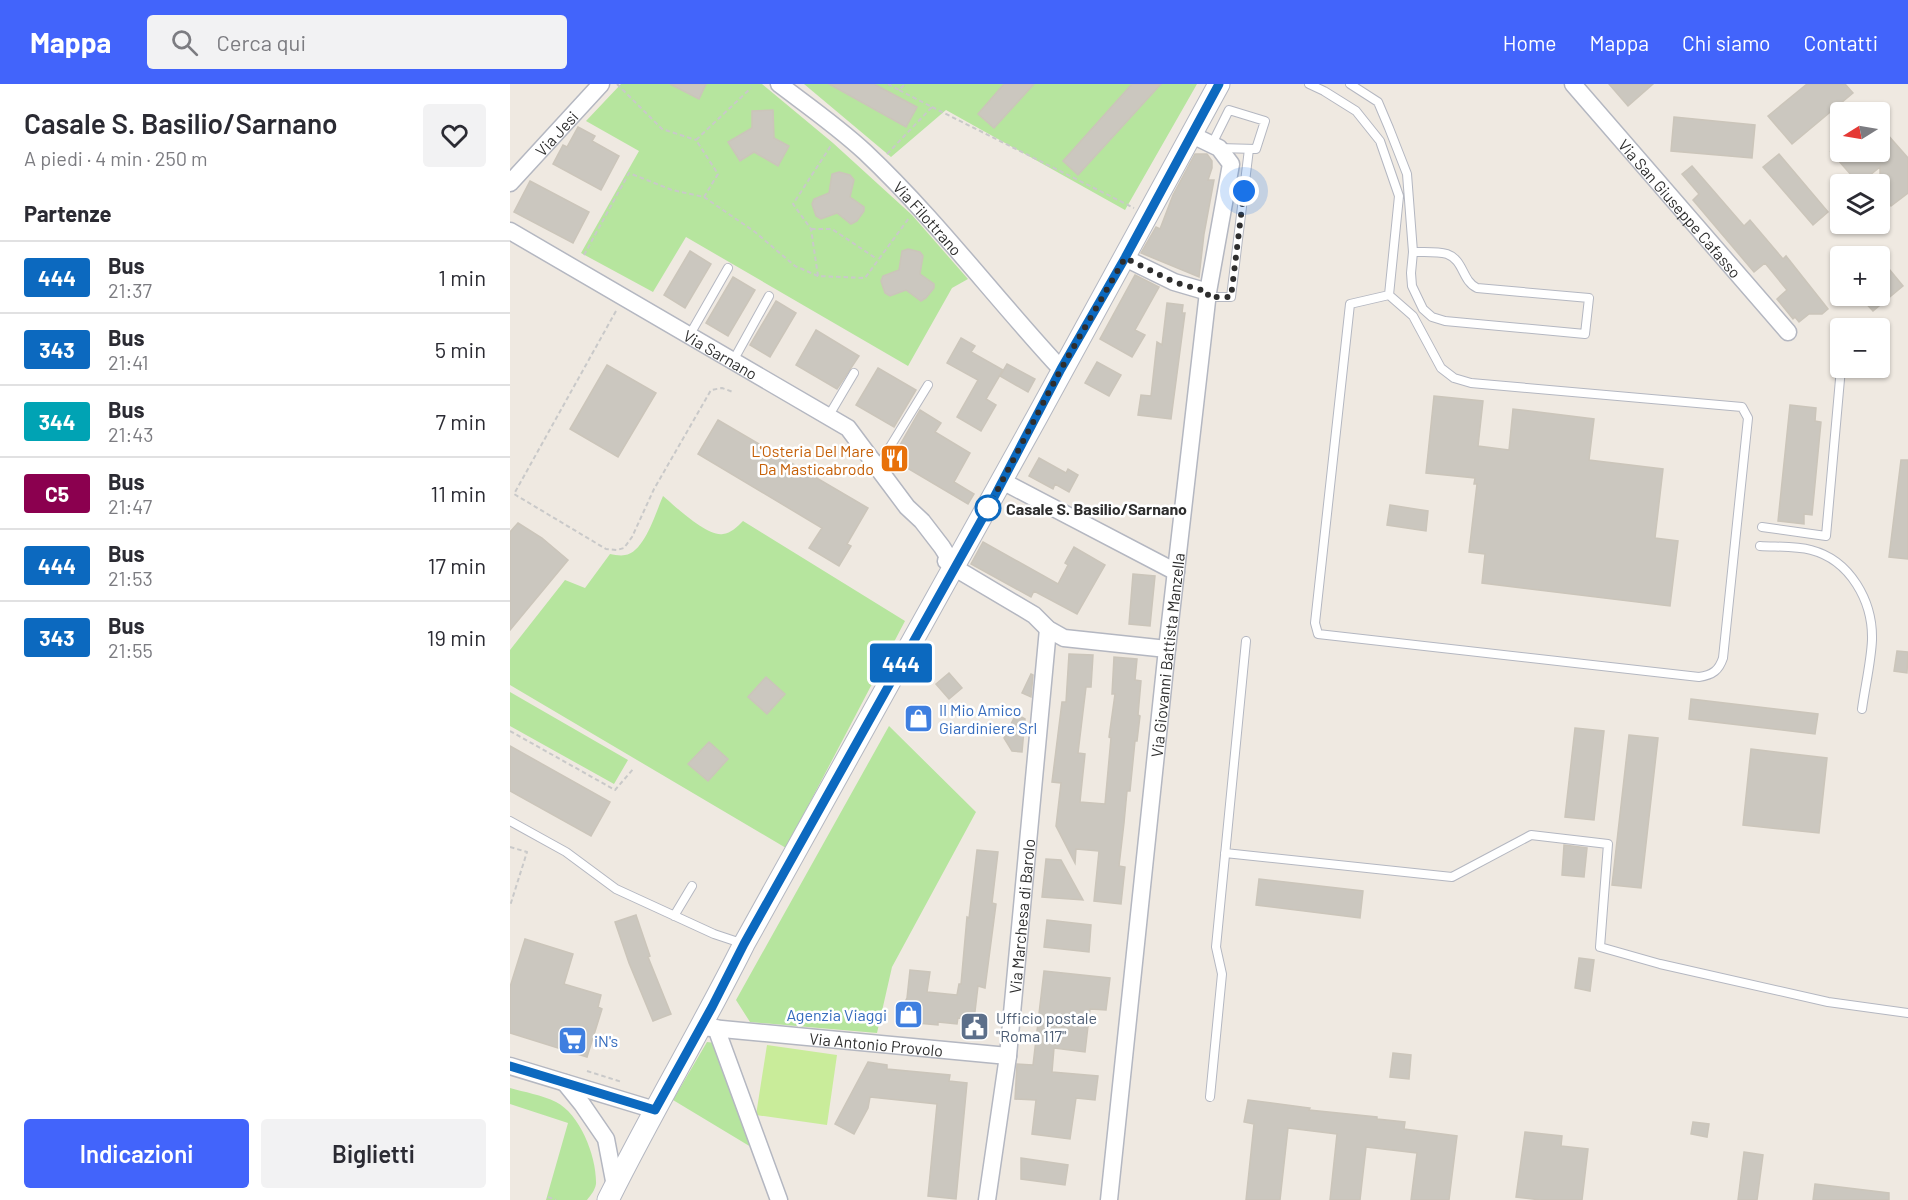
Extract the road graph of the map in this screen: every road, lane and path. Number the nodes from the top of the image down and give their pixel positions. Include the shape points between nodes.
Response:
1 (602, 84) edge
2 (616, 84) edge
3 (779, 84) edge
4 (888, 84) edge
5 (905, 84) edge
6 (1219, 84) edge
7 (1309, 84) edge
8 (1350, 84) edge
9 (1573, 84) edge
10 (751, 88) dead end
11 (899, 90) junction
12 (932, 107) junction
13 (1192, 135) junction
14 (696, 140) junction
15 (834, 141) dead end
16 (1215, 146) junction
17 (1249, 148) junction
18 (885, 156) dead end
19 (510, 183) edge
20 (705, 197) junction
21 (1137, 210) dead end
22 (912, 215) dead end
23 (811, 229) junction
24 (510, 231) edge
25 (1413, 252) junction
26 (583, 257) dead end
27 (1125, 258) junction
28 (878, 260) junction
29 (728, 268) dead end
30 (818, 276) junction
31 (1208, 294) junction
32 (1389, 295) junction
33 (769, 296) dead end
34 (619, 306) dead end
35 (1788, 332) dead end
36 (689, 336) junction
37 (733, 361) junction
38 (1061, 369) junction
39 (854, 373) dead end
40 (1840, 378) edge
41 (927, 385) dead end
42 (733, 392) dead end
43 (828, 417) junction
44 (877, 468) junction
45 (1002, 481) junction
46 (1762, 527) dead end
47 (1760, 546) dead end
48 (955, 568) junction
49 (1176, 572) junction
50 (1048, 629) junction
51 (1246, 641) dead end
52 (1167, 649) junction
53 (1862, 709) dead end
54 (510, 731) edge
55 (634, 768) dead end
56 (510, 821) edge
57 (510, 847) edge
58 (1225, 853) junction
59 (692, 886) dead end
60 (510, 906) edge
61 (674, 916) junction
62 (744, 944) junction
63 (712, 1007) junction
64 (1908, 1012) edge
65 (708, 1027) junction
66 (745, 1030) junction
67 (1008, 1056) junction
68 (510, 1066) edge
69 (587, 1071) dead end
70 (622, 1082) dead end
71 (565, 1083) junction
72 (1210, 1097) dead end
73 (655, 1110) junction
74 (611, 1193) edge
75 (548, 1197) dead end
76 (556, 1200) edge
77 (779, 1200) edge
78 (987, 1200) edge
79 (1109, 1200) edge

1 - 19 street, Via Jesi
2 - 14 path via 662,129
3 - 38 street, Via Filottrano via 876,162
4 - 11 path
5 - 11 path
6 - 13 street
7 - 32 lane via 1356,111 1380,141 1399,196
8 - 25 lane via 1378,102 1407,174
9 - 35 street, Via San Giuseppe Cafasso
10 - 14 path
11 - 12 path
12 - 18 path
12 - 21 path
13 - 16 street
13 - 27 street
14 - 20 path via 718,174
15 - 23 path via 793,204
16 - 17 lane
16 - 17 lane via 1229,110 1265,121 1256,148
16 - 31 street, Via Giovanni Battista Manzella via 1231,164
17 - 31 lane via 1231,297
20 - 26 path via 672,190 629,173
20 - 30 path via 795,266
22 - 28 path
23 - 28 path via 832,229
23 - 30 path
24 - 36 street, Via Sarnano
25 - 25 lane via 1412,286 1423,309 1432,317 1585,334 1589,298 1478,288 1471,285 1460,265 1448,254
27 - 31 street
27 - 38 street
28 - 30 path via 865,278
29 - 36 lane
31 - 49 street, Via Giovanni Battista Manzella
32 - 32 lane via 1413,316 1442,368 1454,378 1472,383 1742,408 1748,418 1723,658 1715,672 1699,677 1318,634 1315,623 1350,304
33 - 37 lane
34 - 42 path via 513,494 606,549 624,548 711,390
36 - 37 street, Via Sarnano
37 - 43 street, Via Sarnano
38 - 45 street
39 - 43 lane
40 - 46 lane via 1826,536
41 - 44 lane
43 - 44 street, Via Sarnano via 848,429
44 - 48 street, Via Sarnano via 907,507 915,526
45 - 48 street
45 - 49 street
47 - 53 lane via 1810,549 1830,557 1857,582 1867,607 1872,639
48 - 50 street, Via Sarnano via 1034,615
48 - 62 street
49 - 52 street, Via Giovanni Battista Manzella
50 - 52 street, Via Sarnano via 1064,638
50 - 67 street, Via Marchesa di Barolo
51 - 58 lane
52 - 79 street, Via Giovanni Battista Manzella
54 - 55 path via 615,790
56 - 61 lane via 566,852 616,890
57 - 60 path via 527,852
58 - 64 lane via 1452,877 1531,835 1608,844 1600,947 1828,1002
58 - 72 lane via 1216,947 1222,974
59 - 61 lane
61 - 62 lane
62 - 63 street
63 - 65 street
63 - 66 street, Via Antonio Provolo
65 - 66 street, Via Antonio Provolo
65 - 73 street
65 - 77 street
66 - 67 street, Via Antonio Provolo
67 - 78 street, Via Marchesa di Barolo
68 - 71 street
69 - 70 path
71 - 73 street
71 - 74 street via 606,1139
73 - 74 street
75 - 76 path

